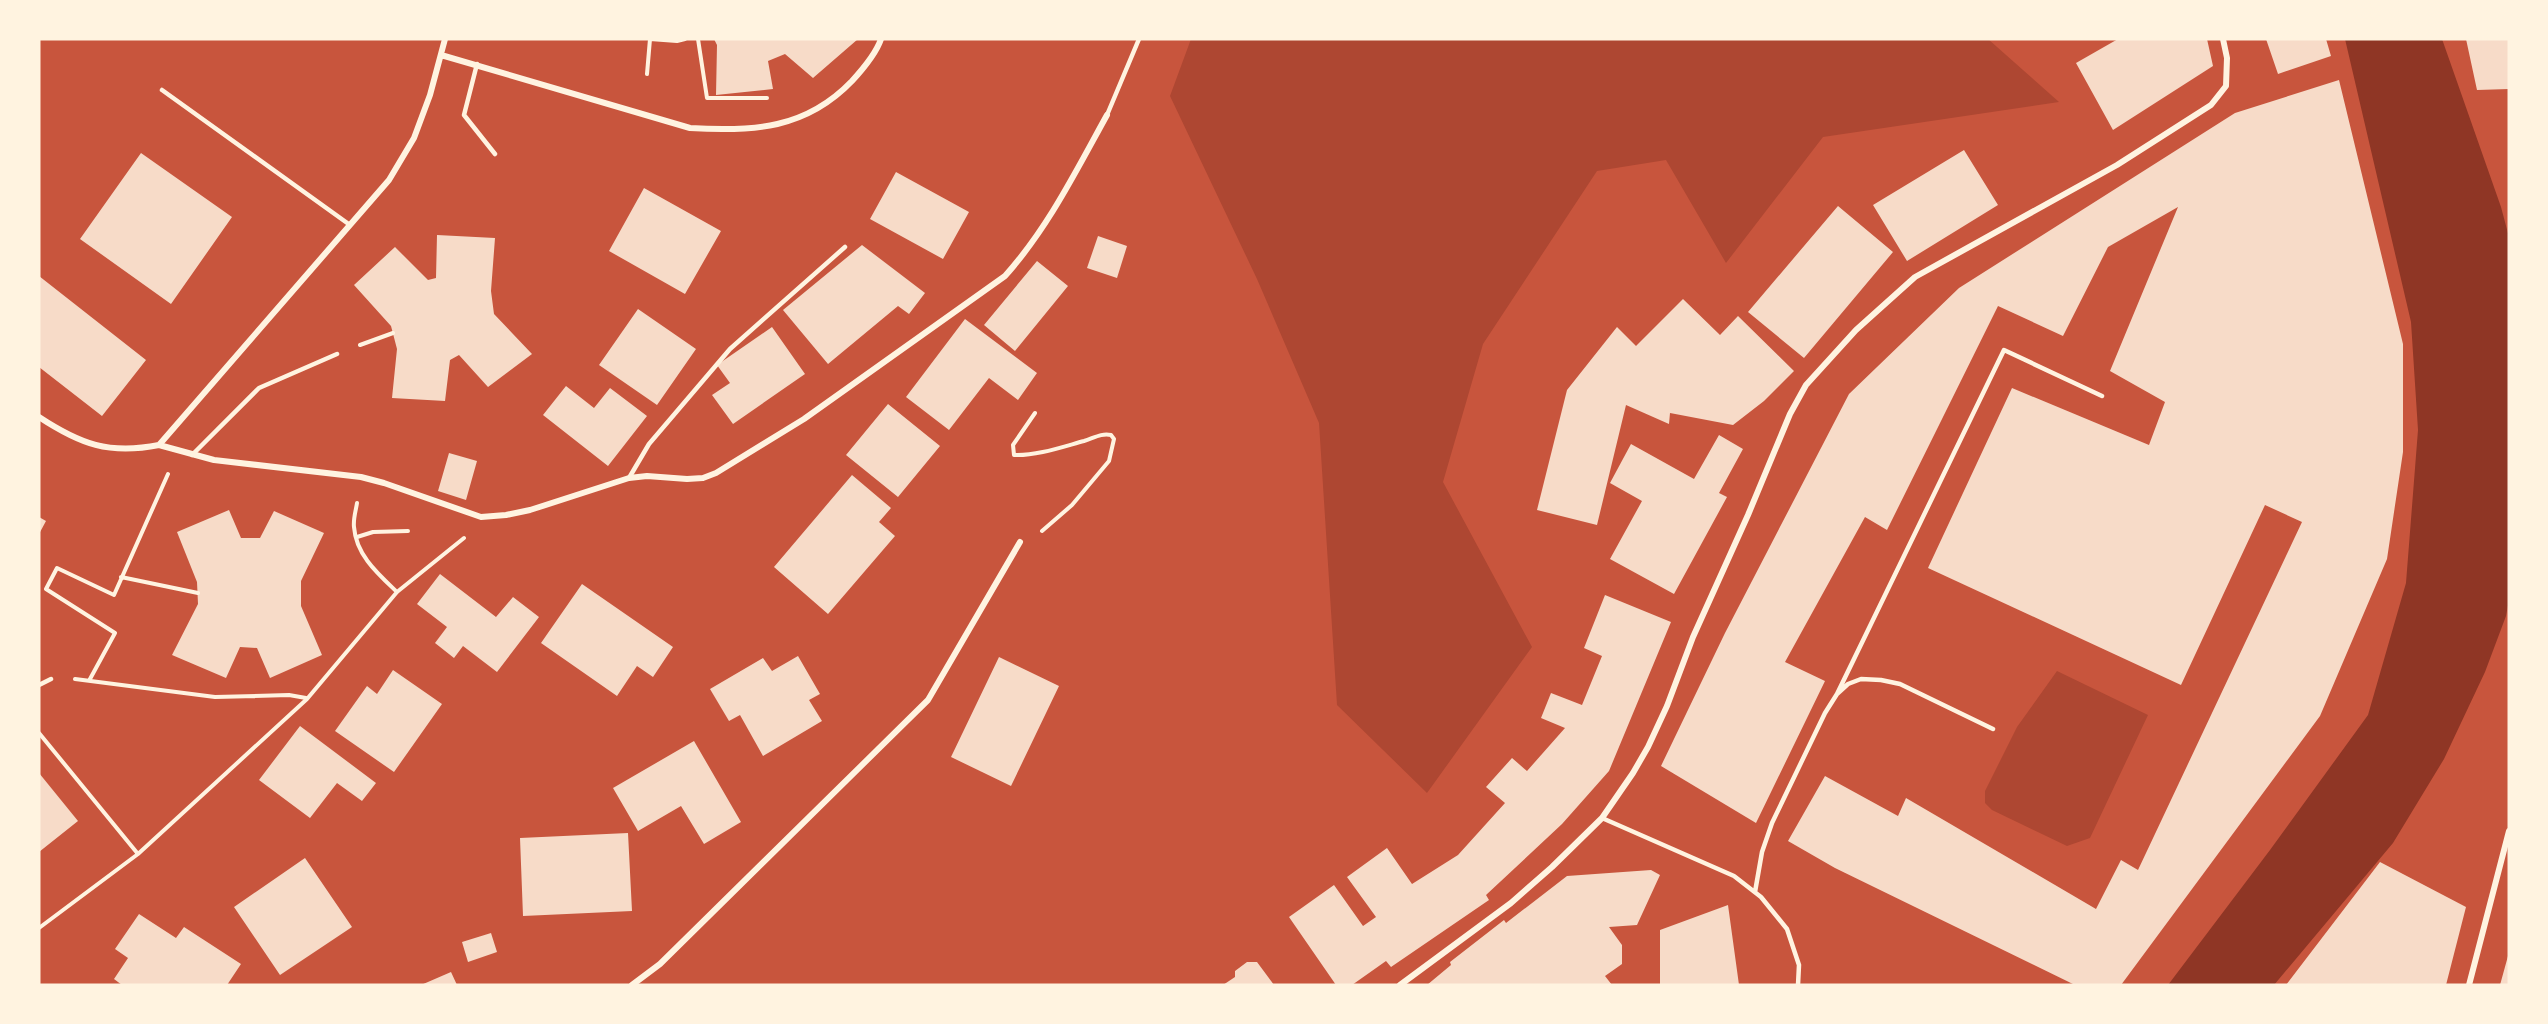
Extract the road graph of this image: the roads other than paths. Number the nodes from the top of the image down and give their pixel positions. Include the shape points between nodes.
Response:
1 (445, 39) edge
2 (881, 39) edge
3 (1139, 39) edge
4 (2223, 39) edge
5 (441, 55) junction
6 (477, 64) junction
7 (162, 90) dead end
8 (1107, 115) joint
9 (495, 154) dead end
10 (350, 225) junction
11 (845, 247) dead end
12 (337, 354) road end
13 (2102, 396) dead end
14 (39, 417) edge
15 (159, 446) junction
16 (192, 455) junction
17 (629, 478) junction
18 (1020, 542) road end
19 (51, 679) dead end
20 (39, 685) edge
21 (1838, 694) junction
22 (1993, 729) dead end
23 (1602, 818) junction
24 (2509, 831) edge
25 (1755, 892) junction
26 (632, 985) edge
27 (1400, 985) edge
28 (1798, 985) edge
29 (2469, 985) edge

1 - 5 street
2 - 6 street via 861,71 814,112 784,124 732,130 690,128
3 - 8 lane
4 - 23 street via 2226,86 2211,105 2117,165 1915,277 1856,330 1806,385 1790,414 1648,747
5 - 6 street
5 - 10 street via 414,138 389,180
6 - 9 lane via 464,115
7 - 10 lane
8 - 17 street via 1047,223 1005,276 804,419 716,472 703,478
10 - 15 street
11 - 17 lane via 730,348 649,444
12 - 16 lane via 259,388
13 - 21 lane via 2004,350
14 - 15 street via 67,435 100,448 133,450
15 - 16 street
16 - 17 street via 361,477 481,517 530,510
18 - 26 street via 928,700 660,964
19 - 20 lane
21 - 22 lane via 1861,679 1900,684
21 - 25 lane via 1772,823
23 - 25 lane via 1734,876
23 - 27 street via 1511,903
24 - 29 street
25 - 28 lane via 1787,929 1799,965

